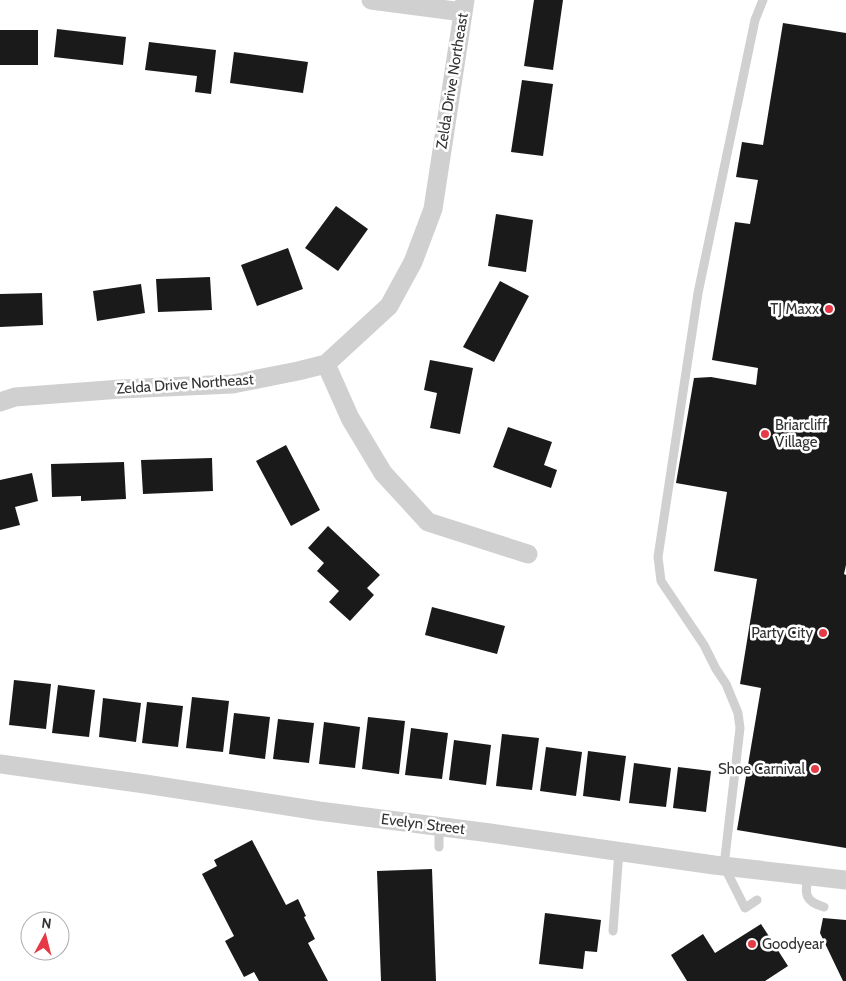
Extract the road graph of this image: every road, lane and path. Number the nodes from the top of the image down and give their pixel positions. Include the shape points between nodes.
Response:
1 (371, 0) edge
2 (763, 0) edge
3 (464, 6) edge
4 (326, 364) junction
5 (0, 402) edge
6 (528, 554) dead end
7 (0, 764) edge
8 (439, 826) junction
9 (439, 847) dead end
10 (619, 851) junction
11 (724, 866) junction
12 (808, 876) junction
13 (846, 880) edge
14 (757, 900) dead end
15 (824, 906) dead end
16 (613, 931) dead end

1 - 3 street
2 - 11 lane via 755,20 698,293 658,557 661,581 704,645 738,713 740,728
3 - 4 street, Zelda Drive Northeast via 433,209 413,262 389,306
4 - 5 street, Zelda Drive Northeast via 233,384 25,396
4 - 6 street via 350,418 383,473 428,522
7 - 8 street, Evelyn Street
8 - 9 lane
8 - 10 street, Evelyn Street via 490,836
10 - 11 street, Evelyn Street
10 - 16 lane
11 - 12 street, Evelyn Street
11 - 14 lane via 746,908
12 - 13 street, Evelyn Street
12 - 15 lane via 808,899

